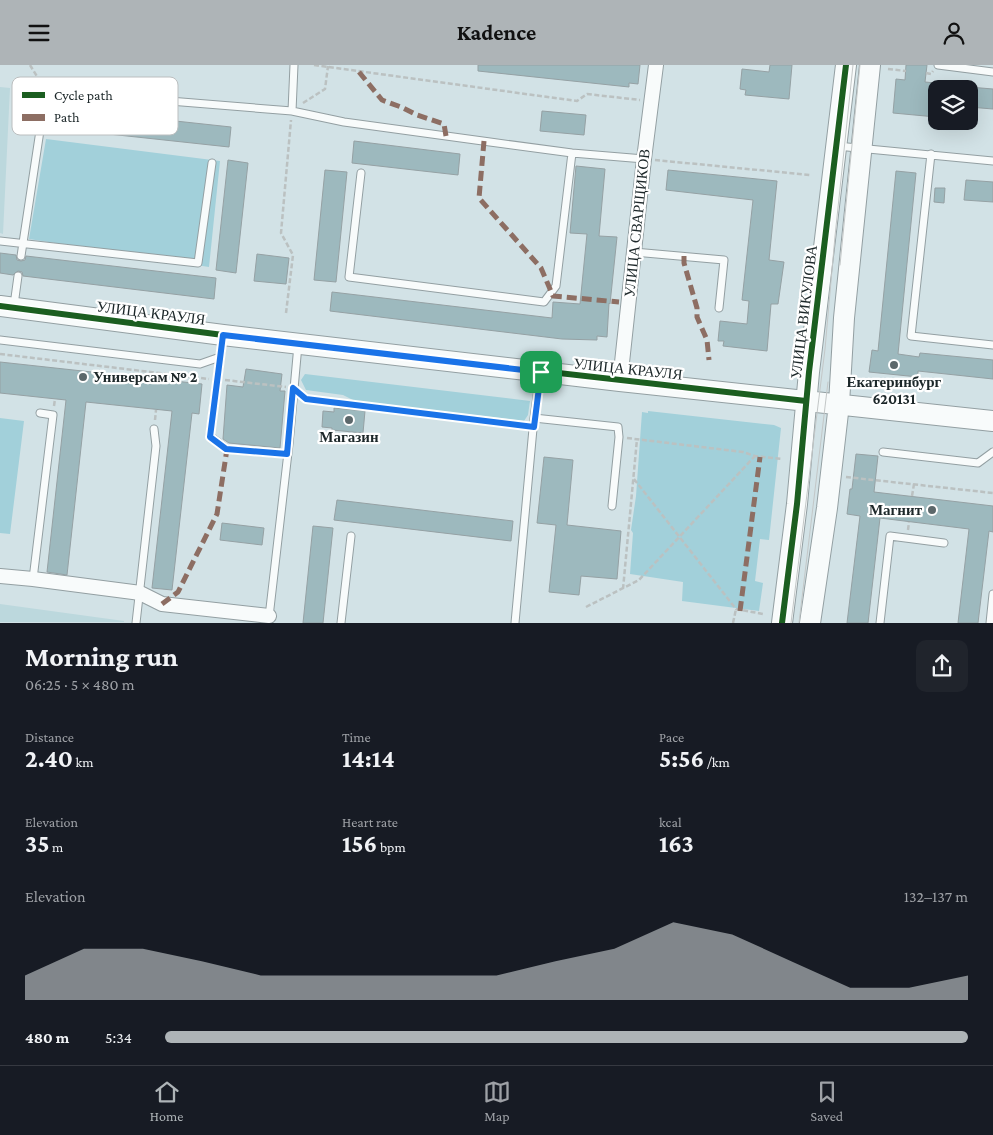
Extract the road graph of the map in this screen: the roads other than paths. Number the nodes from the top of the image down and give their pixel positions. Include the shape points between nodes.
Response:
1 (294, 65) edge
2 (656, 65) edge
3 (846, 65) edge
4 (938, 65) edge
5 (879, 67) edge
6 (993, 72) edge
7 (178, 102) edge
8 (292, 111) junction
9 (39, 135) edge
10 (837, 146) junction
11 (861, 148) junction
12 (572, 153) junction
13 (931, 154) junction
14 (644, 159) junction
15 (993, 161) edge
16 (212, 163) dead end
17 (361, 173) dead end
18 (0, 241) edge
19 (23, 243) junction
20 (634, 252) junction
21 (21, 256) dead end
22 (18, 276) dead end
23 (7, 307) edge
24 (719, 308) dead end
25 (223, 335) junction
26 (0, 341) edge
27 (298, 344) junction
28 (993, 345) edge
29 (220, 357) junction
30 (541, 372) junction
31 (620, 381) junction
32 (806, 401) junction
33 (839, 404) junction
34 (40, 413) dead end
35 (534, 417) junction
36 (993, 421) edge
37 (154, 429) dead end
38 (883, 452) dead end
39 (993, 453) edge
40 (287, 454) junction
41 (612, 506) dead end
42 (351, 536) dead end
43 (944, 543) dead end
44 (0, 576) edge
45 (33, 579) junction
46 (140, 593) junction
47 (993, 594) edge
48 (269, 619) edge
49 (136, 623) edge
50 (341, 623) edge
51 (515, 623) edge
52 (782, 623) edge
53 (810, 623) edge
54 (880, 623) edge
55 (990, 623) edge

1 - 8 lane
2 - 14 street, УЛИЦА СВАРЩИКОВ
3 - 10 street, УЛИЦА ВИКУЛОВА
4 - 6 lane
5 - 11 street
7 - 8 lane
8 - 12 lane via 344,122
9 - 19 lane
10 - 11 lane
10 - 32 street, УЛИЦА ВИКУЛОВА
11 - 13 lane
11 - 33 street
12 - 14 lane
12 - 17 lane via 556,287 544,302 349,277
13 - 15 lane
13 - 28 lane via 911,336
14 - 20 street, УЛИЦА СВАРЩИКОВ
16 - 19 lane via 198,263
18 - 19 lane
19 - 21 lane
20 - 24 lane via 724,260
20 - 31 street, УЛИЦА СВАРЩИКОВ
22 - 23 lane
23 - 25 street, УЛИЦА КРАУЛЯ
25 - 27 street, УЛИЦА КРАУЛЯ
25 - 29 lane
26 - 29 lane via 200,364
27 - 30 street, УЛИЦА КРАУЛЯ
27 - 40 lane
29 - 40 lane via 210,437 226,449
30 - 31 street, УЛИЦА КРАУЛЯ
30 - 35 lane
31 - 32 street, УЛИЦА КРАУЛЯ
32 - 33 street, УЛИЦА КРАУЛЯ
32 - 52 street, УЛИЦА ВИКУЛОВА
33 - 36 street, УЛИЦА КРАУЛЯ
33 - 53 street
34 - 45 lane via 53,415
35 - 41 lane via 618,427 620,437
35 - 51 lane
37 - 46 lane via 156,446
38 - 39 lane via 978,463
40 - 48 lane
42 - 50 lane
43 - 54 lane via 890,536
44 - 45 street
45 - 46 street
46 - 48 street via 162,604
46 - 49 lane
47 - 55 lane

